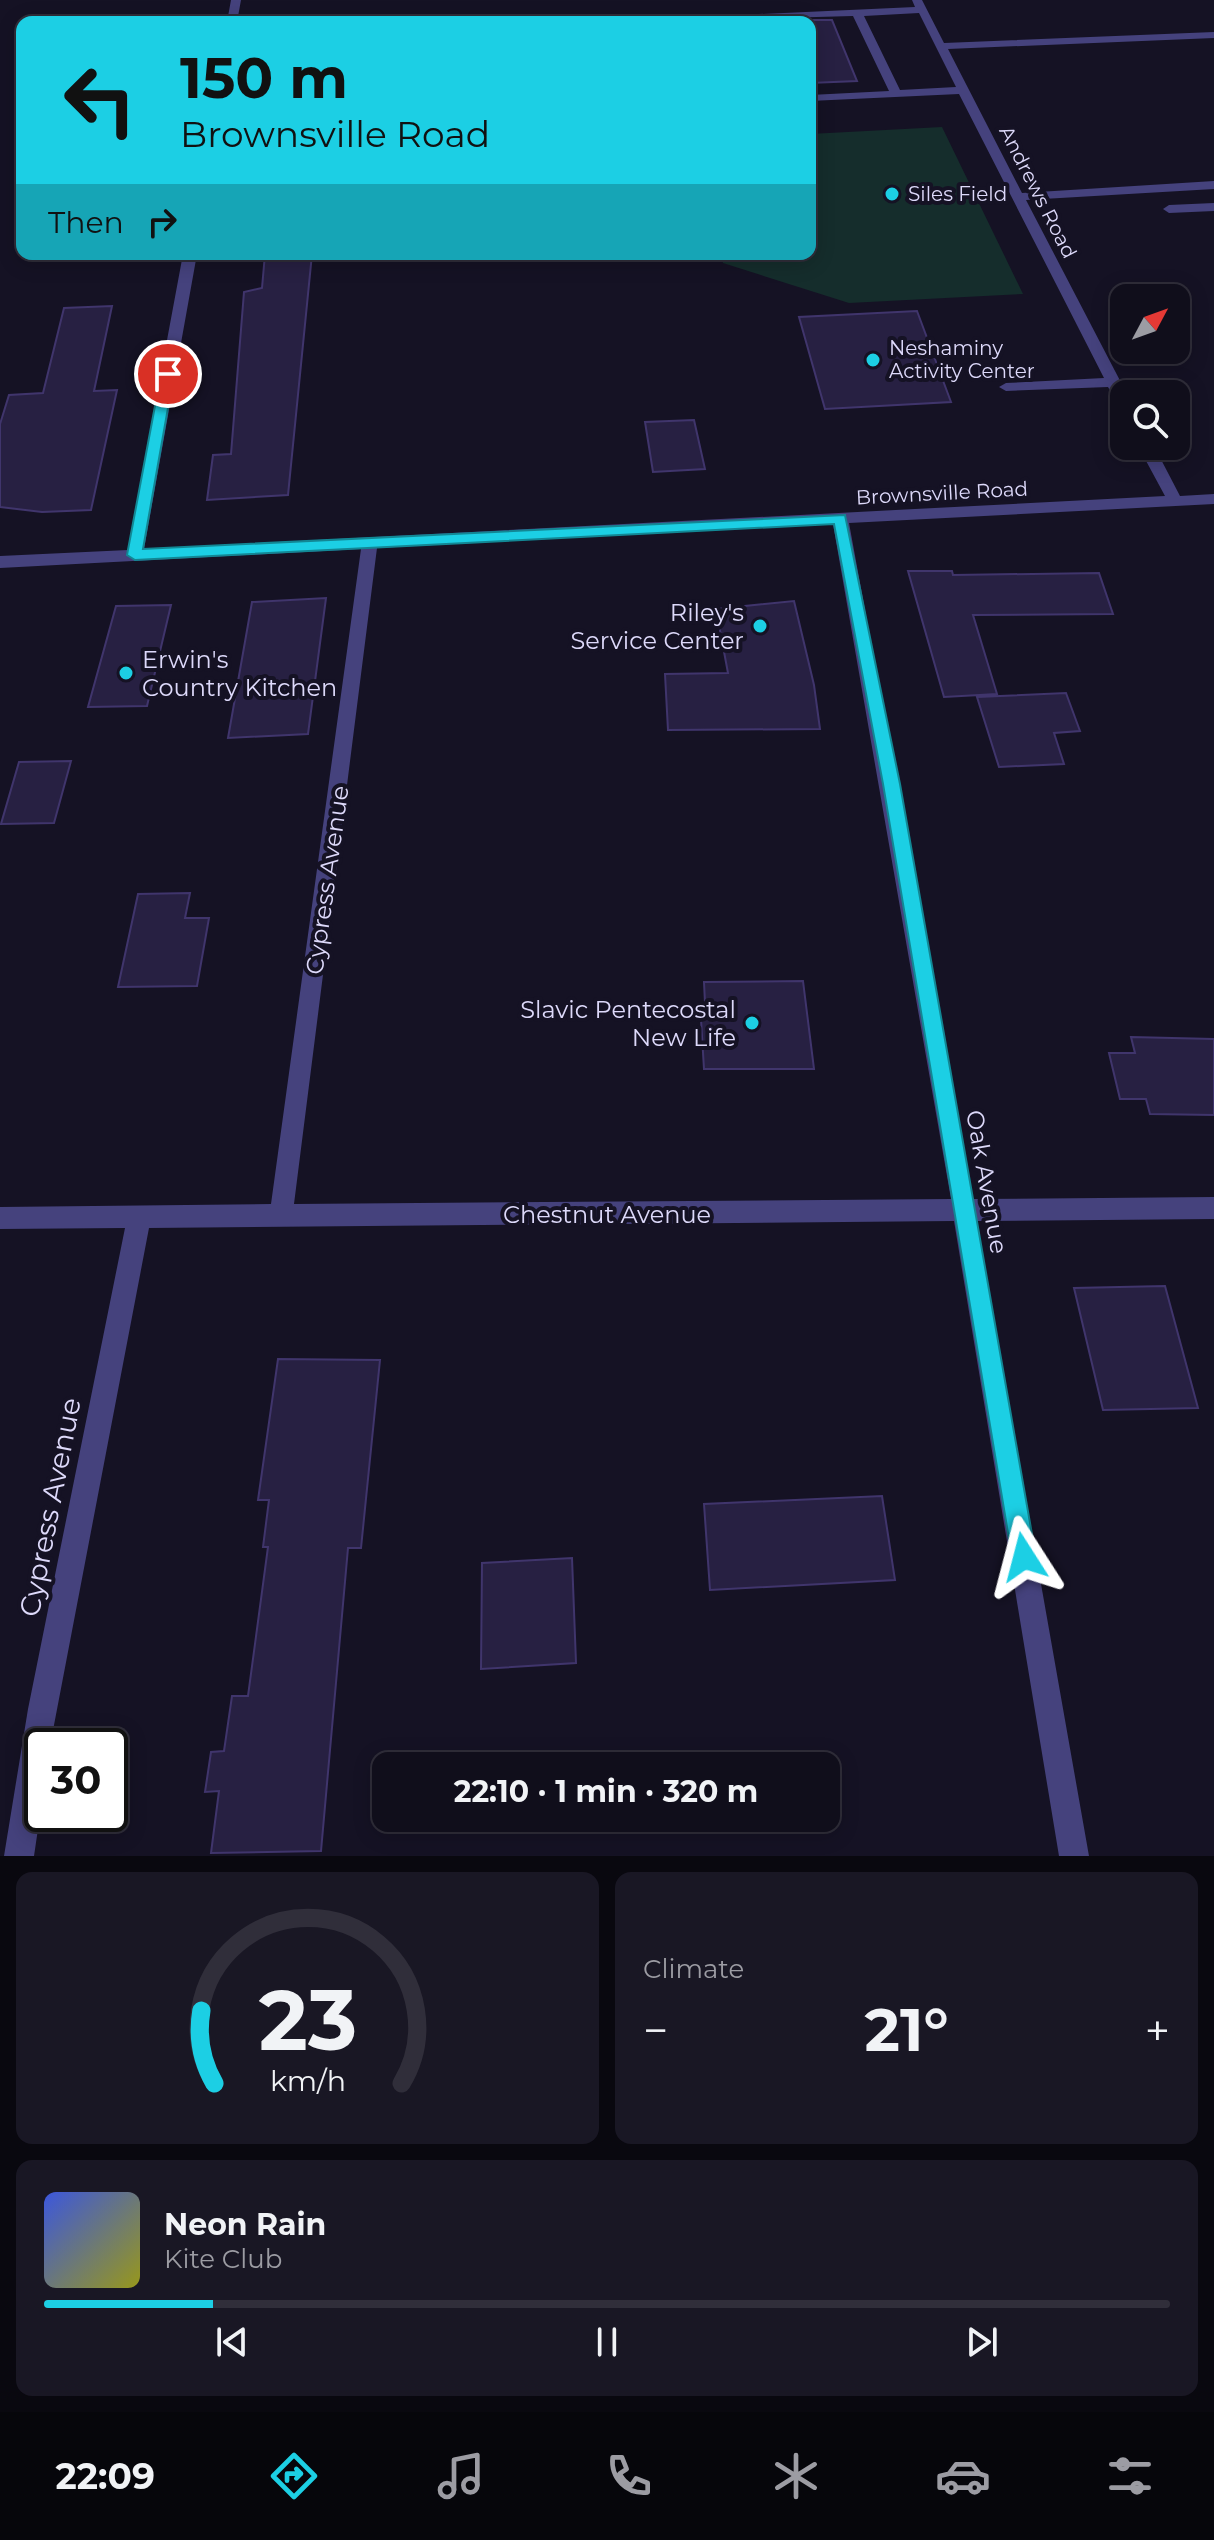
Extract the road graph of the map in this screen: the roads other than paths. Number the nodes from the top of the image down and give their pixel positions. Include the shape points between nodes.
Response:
1 (920, 5) edge
2 (857, 13) junction
3 (780, 16) edge
4 (1214, 35) edge
5 (941, 46) junction
6 (963, 90) junction
7 (896, 94) junction
8 (816, 98) edge
9 (1214, 185) edge
10 (1018, 197) junction
11 (1214, 207) edge
12 (1169, 209) dead end
13 (189, 260) edge
14 (1112, 380) edge
15 (1110, 382) edge
16 (1006, 387) dead end
17 (1153, 460) edge
18 (1214, 499) edge
19 (1175, 501) junction
20 (840, 519) junction
21 (370, 543) junction
22 (135, 555) junction
23 (0, 562) edge
24 (1214, 1208) edge
25 (966, 1211) junction
26 (281, 1216) junction
27 (0, 1218) edge
28 (139, 1218) junction
29 (19, 1856) edge
30 (1074, 1856) edge

1 - 2 street
1 - 5 street, Andrews Road
2 - 3 street
2 - 7 street
4 - 5 street
5 - 6 street, Andrews Road
6 - 7 street
6 - 10 street, Andrews Road
7 - 8 street
9 - 10 street
10 - 14 street, Andrews Road
11 - 12 street
13 - 22 street
15 - 16 street
17 - 19 street
18 - 19 street, Brownsville Road
19 - 20 street, Brownsville Road
20 - 21 street, Brownsville Road
20 - 25 street, Oak Avenue
21 - 22 street, Brownsville Road
21 - 26 street, Cypress Avenue
22 - 23 street, Brownsville Road
24 - 25 street, Chestnut Avenue
25 - 26 street, Chestnut Avenue
25 - 30 street, Oak Avenue
26 - 28 street, Chestnut Avenue
27 - 28 street, Chestnut Avenue
28 - 29 street, Cypress Avenue via 42,1709

